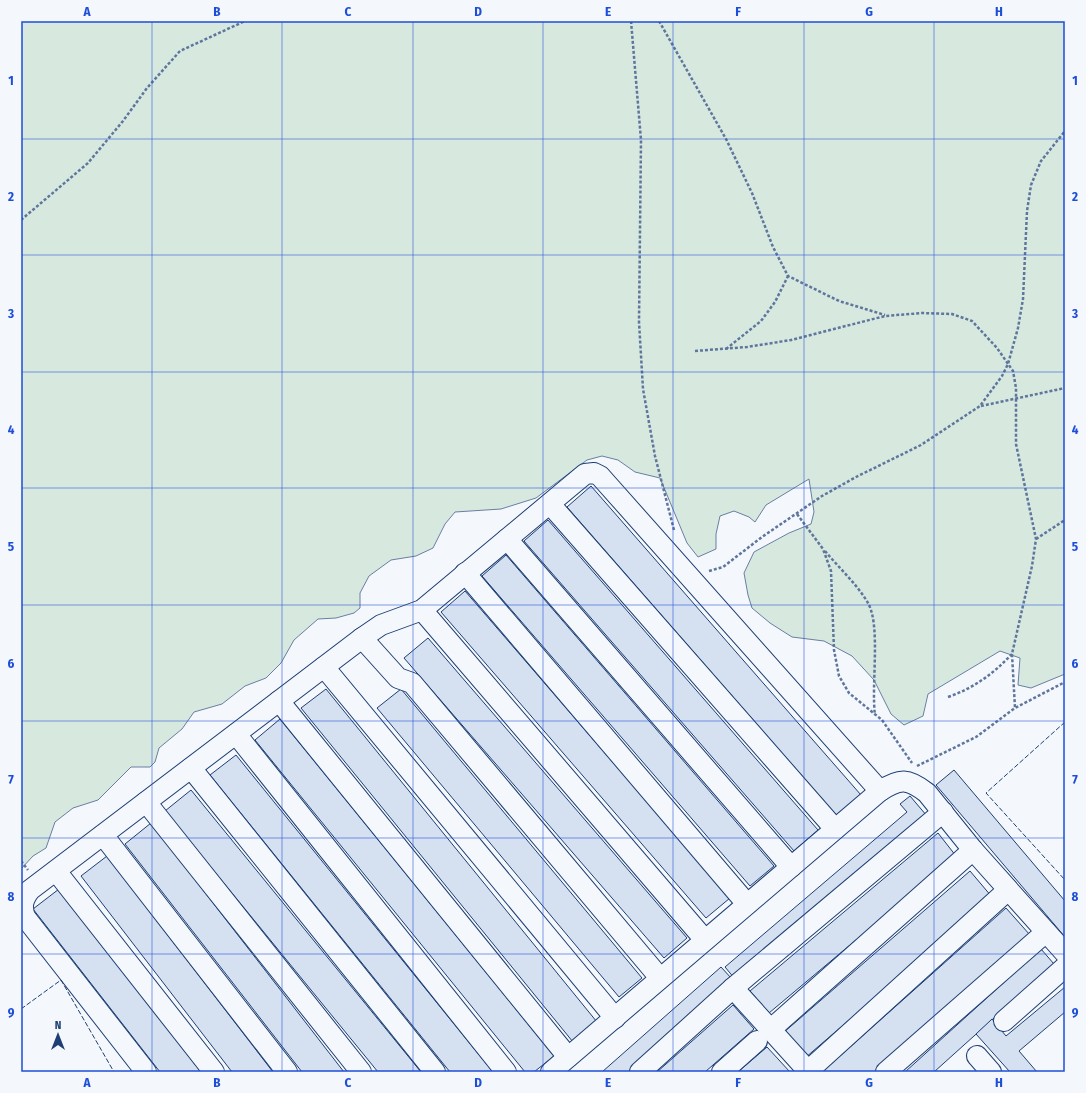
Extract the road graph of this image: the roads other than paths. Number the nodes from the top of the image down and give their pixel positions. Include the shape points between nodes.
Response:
1 (550, 504) junction
2 (507, 539) junction
3 (465, 574) junction
4 (422, 610) junction
5 (362, 638) junction
6 (324, 667) junction
7 (279, 701) junction
8 (236, 734) junction
9 (191, 768) junction
10 (887, 786) junction
11 (146, 802) junction
12 (943, 812) junction
13 (835, 829) junction
14 (103, 835) junction
15 (973, 850) junction
16 (791, 867) junction
17 (56, 871) junction
18 (1008, 890) junction
19 (748, 904) junction
20 (1046, 932) junction
21 (705, 940) junction
22 (1065, 953) edge
23 (1065, 967) edge
24 (660, 978) junction
25 (733, 988) junction
26 (615, 1018) junction
27 (1004, 1022) dead end
28 (764, 1035) junction
29 (977, 1056) dead end
30 (568, 1057) junction
31 (808, 1071) edge
32 (146, 1072) edge
33 (214, 1072) edge
34 (287, 1072) edge
35 (361, 1072) edge
36 (435, 1072) edge
37 (506, 1072) edge
38 (551, 1072) edge
39 (640, 1072) edge
40 (722, 1072) edge
41 (886, 1072) edge
42 (991, 1072) edge

1 - 2 street
1 - 10 street via 585,474 594,473 600,476
1 - 13 street
2 - 3 street
2 - 16 street
3 - 4 street
3 - 19 street
4 - 5 street via 381,625
4 - 21 street
5 - 6 street
5 - 24 street via 398,678 412,683
6 - 7 street
6 - 26 street
7 - 8 street
7 - 30 street
8 - 9 street
8 - 37 street
9 - 11 street
9 - 36 street
10 - 12 street via 908,782 917,786 927,793
10 - 13 street
11 - 14 street
11 - 35 street
12 - 15 street
12 - 25 street
13 - 16 street
14 - 17 street
14 - 34 street
15 - 18 street
15 - 28 street
16 - 19 street
17 - 32 street via 30,890 24,898 22,909 25,917
17 - 33 street
18 - 20 street
18 - 31 street
19 - 21 street
20 - 22 street
20 - 41 street
21 - 24 street
23 - 27 street
24 - 26 street
25 - 28 street
25 - 39 street
26 - 30 street
28 - 31 street
28 - 40 street
29 - 42 street
30 - 38 street

